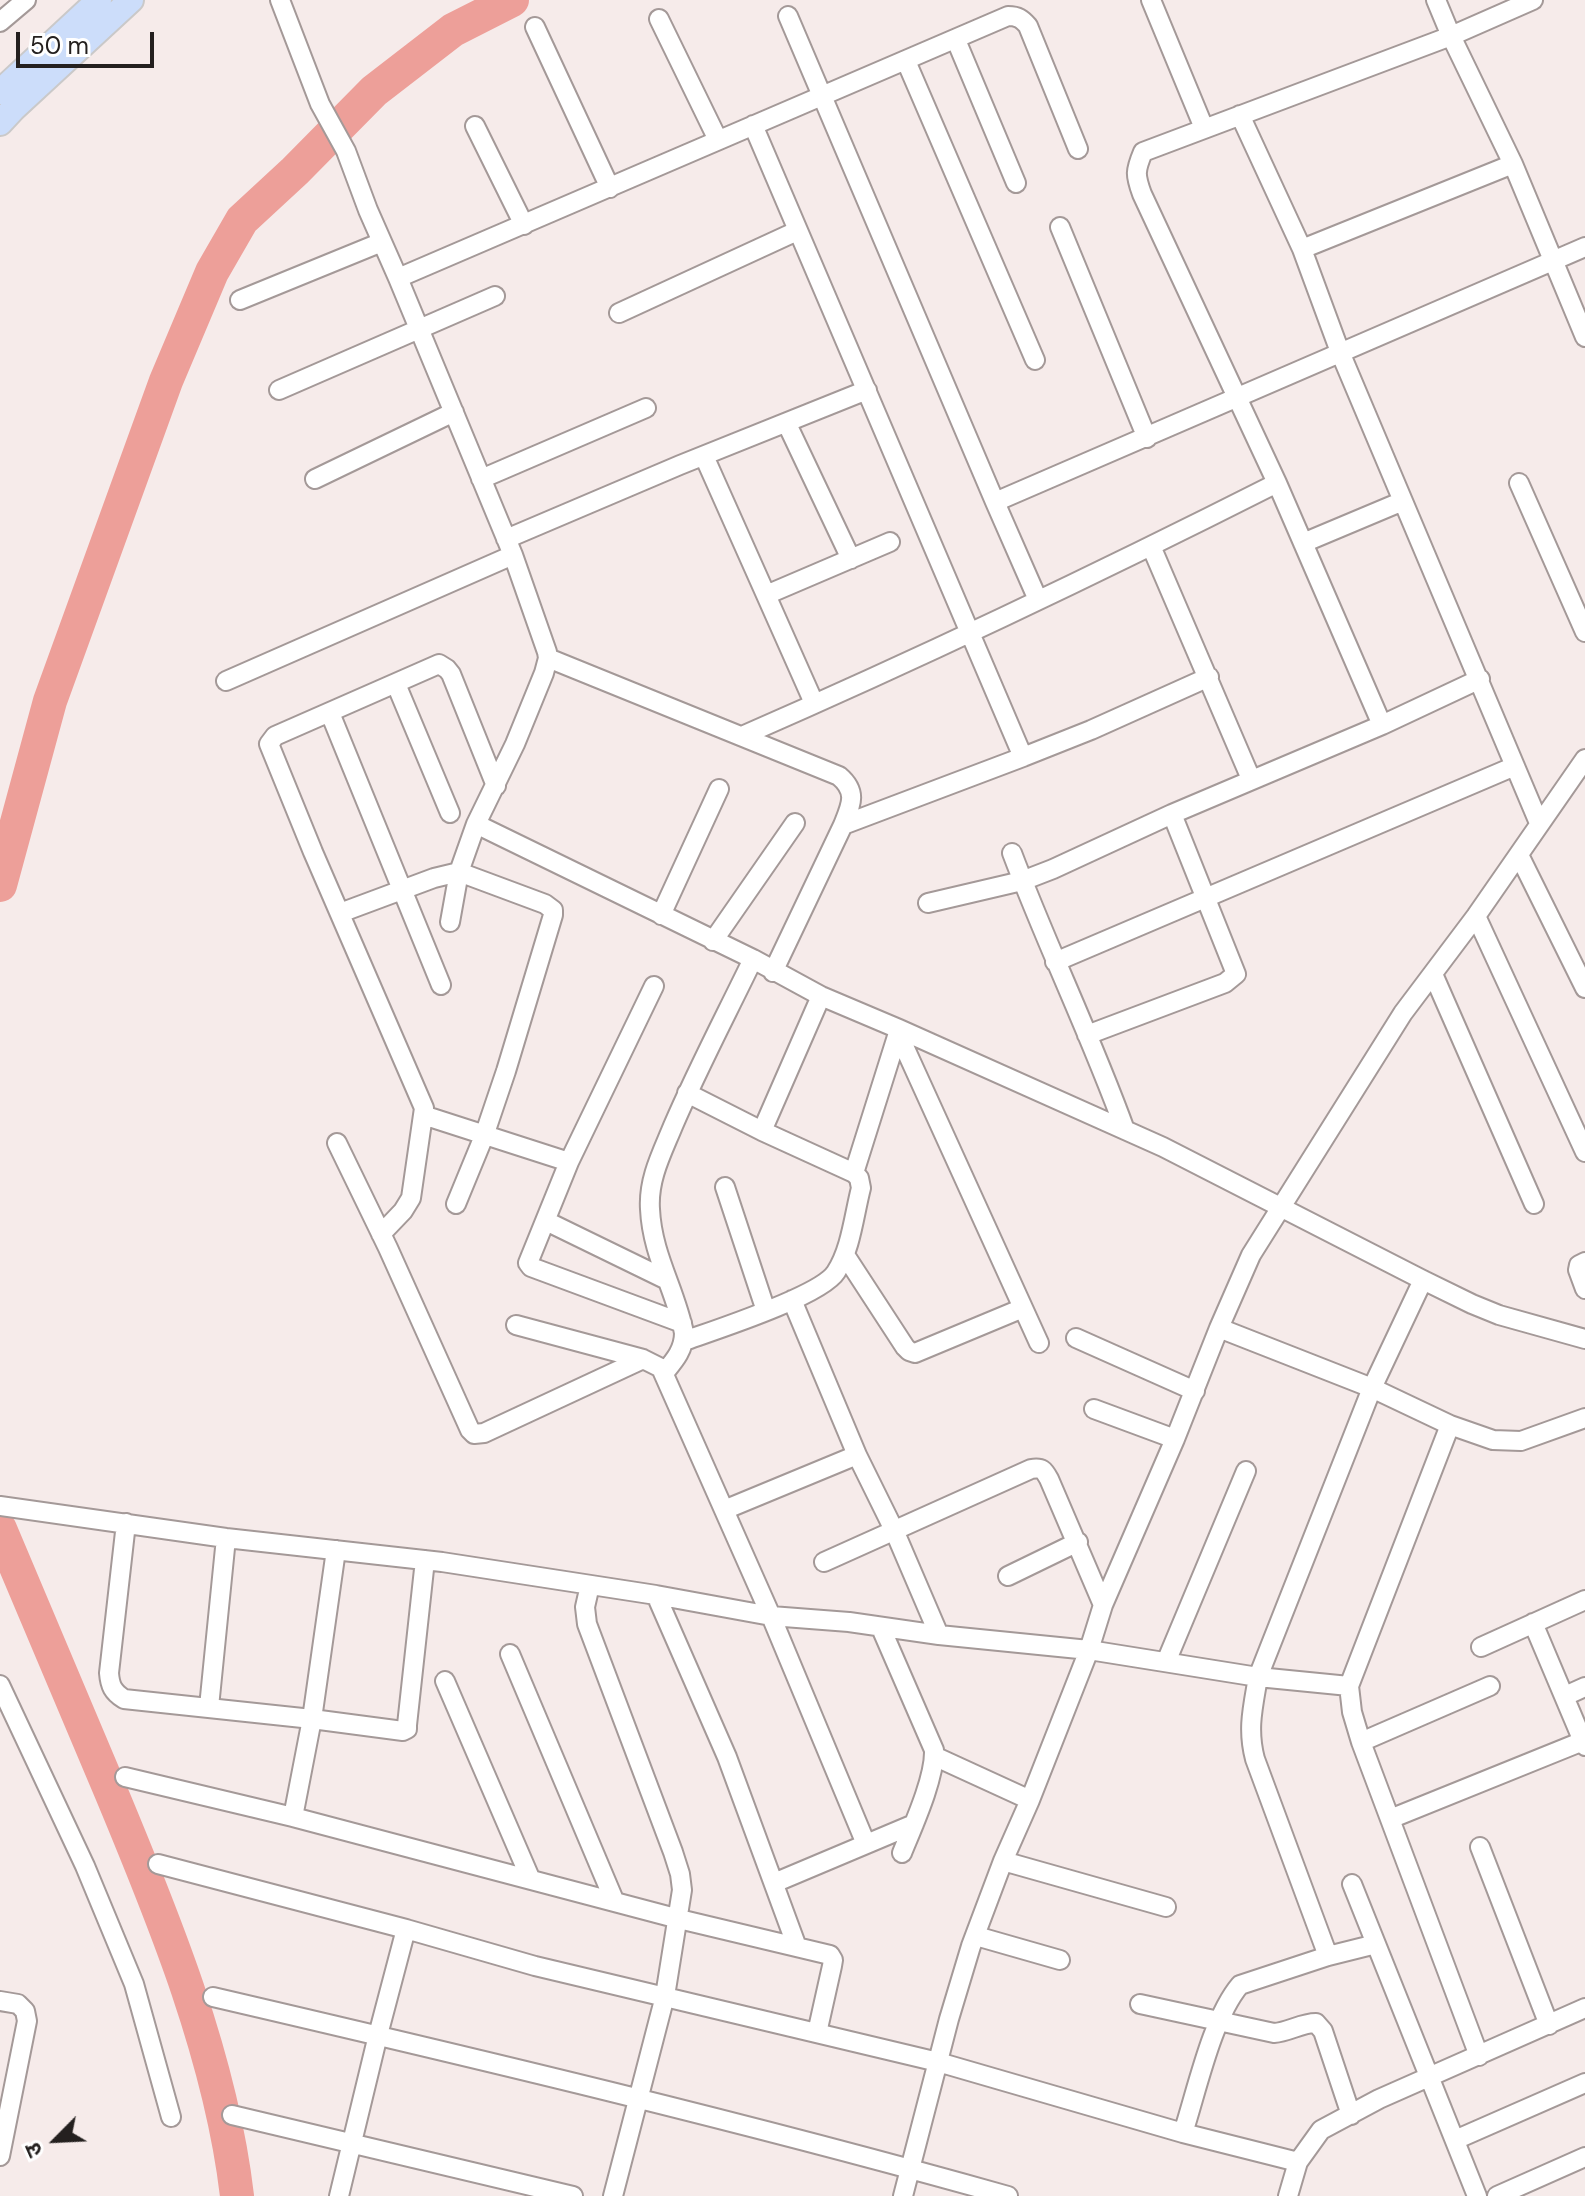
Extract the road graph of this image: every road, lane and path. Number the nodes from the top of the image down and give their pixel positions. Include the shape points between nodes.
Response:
1 (26, 0) edge
2 (99, 0) edge
3 (131, 0) edge
4 (280, 0) edge
5 (1151, 0) edge
6 (1436, 0) edge
7 (1533, 0) edge
8 (788, 16) dead end
9 (659, 19) dead end
10 (0, 22) edge
11 (535, 27) dead end
12 (1451, 36) junction
13 (956, 40) junction
14 (906, 61) junction
15 (0, 92) edge
16 (824, 96) junction
17 (1240, 115) junction
18 (0, 123) edge
19 (753, 125) junction
20 (475, 126) dead end
21 (1204, 128) junction
22 (718, 140) junction
23 (1078, 149) dead end
24 (1513, 164) junction
25 (1016, 183) dead end
26 (610, 188) junction
27 (524, 225) junction
28 (1060, 227) dead end
29 (797, 231) junction
30 (382, 242) junction
31 (1585, 247) edge
32 (1302, 249) junction
33 (1552, 259) junction
34 (398, 278) junction
35 (495, 296) dead end
36 (240, 300) dead end
37 (619, 313) dead end
38 (419, 329) junction
39 (1585, 337) edge
40 (1340, 352) junction
41 (1035, 360) dead end
42 (279, 390) dead end
43 (867, 390) junction
44 (1235, 398) junction
45 (646, 408) dead end
46 (454, 412) junction
47 (787, 424) junction
48 (1147, 438) junction
49 (704, 456) junction
50 (315, 479) dead end
51 (481, 479) junction
52 (1277, 483) junction
53 (1519, 483) dead end
54 (1403, 501) junction
55 (995, 502) junction
56 (890, 542) dead end
57 (1303, 543) junction
58 (1151, 546) junction
59 (510, 547) junction
60 (851, 559) junction
61 (766, 595) junction
62 (1038, 600) junction
63 (1585, 632) edge
64 (971, 633) junction
65 (548, 658) junction
66 (1209, 677) junction
67 (1480, 679) junction
68 (226, 681) dead end
69 (396, 684) junction
70 (814, 703) junction
71 (330, 713) junction
72 (1382, 725) junction
73 (742, 736) junction
74 (1023, 757) junction
75 (1515, 766) junction
76 (1584, 767) edge
77 (1251, 779) junction
78 (496, 786) junction
79 (719, 789) dead end
80 (450, 813) dead end
81 (1172, 814) junction
82 (795, 823) dead end
83 (1539, 823) junction
84 (476, 824) junction
85 (843, 825) junction
86 (1012, 853) dead end
87 (1519, 855) junction
88 (459, 872) junction
89 (1022, 881) junction
90 (402, 891) junction
91 (1206, 899) junction
92 (928, 903) dead end
93 (340, 913) junction
94 (661, 915) junction
95 (1476, 916) junction
96 (450, 922) dead end
97 (713, 941) junction
98 (753, 959) junction
99 (1055, 962) junction
100 (773, 972) junction
101 (1433, 974) junction
102 (441, 985) dead end
103 (654, 986) dead end
104 (1585, 988) edge
105 (821, 996) junction
106 (899, 1031) junction
107 (1087, 1035) junction
108 (687, 1093) junction
109 (423, 1115) junction
110 (1125, 1130) junction
111 (762, 1131) junction
112 (484, 1136) junction
113 (337, 1143) dead end
114 (1585, 1152) edge
115 (569, 1162) junction
116 (854, 1173) junction
117 (725, 1187) dead end
118 (456, 1204) dead end
119 (1534, 1204) dead end
120 (1280, 1207) junction
121 (546, 1221) junction
122 (381, 1234) junction
123 (845, 1255) junction
124 (1585, 1262) edge
125 (665, 1279) junction
126 (1423, 1280) junction
127 (1585, 1289) edge
128 (792, 1300) junction
129 (1023, 1308) junction
130 (766, 1311) junction
131 (516, 1325) dead end
132 (1219, 1328) junction
133 (683, 1332) junction
134 (1076, 1338) dead end
135 (1039, 1343) dead end
136 (1583, 1343) edge
137 (643, 1359) junction
138 (664, 1373) junction
139 (1372, 1388) junction
140 (1195, 1391) junction
141 (1094, 1409) dead end
142 (1585, 1418) edge
143 (1450, 1425) junction
144 (1175, 1439) junction
145 (857, 1455) junction
146 (1246, 1471) dead end
147 (6, 1506) edge
148 (724, 1510) junction
149 (126, 1523) junction
150 (894, 1530) junction
151 (226, 1538) junction
152 (1078, 1542) junction
153 (336, 1550) junction
154 (425, 1560) junction
155 (824, 1562) dead end
156 (1008, 1576) dead end
157 (590, 1585) junction
158 (656, 1595) junction
159 (1585, 1600) edge
160 (1103, 1605) junction
161 (771, 1616) junction
162 (1533, 1623) junction
163 (881, 1628) junction
164 (939, 1635) junction
165 (1481, 1647) dead end
166 (1089, 1650) junction
167 (510, 1654) dead end
168 (1166, 1662) junction
169 (1258, 1677) junction
170 (445, 1681) dead end
171 (0, 1685) edge
172 (1349, 1686) junction
173 (1490, 1686) dead end
174 (1585, 1687) edge
175 (1565, 1696) junction
176 (209, 1707) junction
177 (312, 1719) junction
178 (1361, 1742) junction
179 (1584, 1744) edge
180 (934, 1756) junction
181 (125, 1777) dead end
182 (1030, 1800) junction
183 (293, 1817) junction
184 (1390, 1819) junction
185 (914, 1824) junction
186 (866, 1844) junction
187 (1480, 1847) dead end
188 (902, 1853) dead end
189 (1003, 1861) junction
190 (158, 1864) dead end
191 (531, 1880) junction
192 (774, 1883) junction
193 (1352, 1884) dead end
194 (614, 1900) junction
195 (1166, 1907) dead end
196 (679, 1919) junction
197 (406, 1929) junction
198 (976, 1936) junction
199 (1376, 1944) junction
200 (797, 1947) junction
201 (1328, 1956) junction
202 (1060, 1960) dead end
203 (665, 1996) junction
204 (213, 1997) dead end
205 (0, 2001) edge
206 (1140, 2004) dead end
207 (1585, 2008) edge
208 (1218, 2022) junction
209 (1549, 2025) junction
210 (817, 2033) junction
211 (378, 2035) junction
212 (1479, 2056) junction
213 (938, 2062) junction
214 (1430, 2078) junction
215 (1585, 2083) edge
216 (638, 2100) junction
217 (232, 2115) dead end
218 (1351, 2115) junction
219 (171, 2117) dead end
220 (1183, 2133) junction
221 (1455, 2140) junction
222 (352, 2143) junction
223 (0, 2156) edge
224 (1585, 2157) edge
225 (1298, 2162) junction
226 (910, 2168) junction
227 (496, 2187) edge
228 (1532, 2189) edge
229 (339, 2196) edge
230 (573, 2196) edge
231 (613, 2196) edge
232 (903, 2196) edge
233 (1008, 2196) edge
234 (1288, 2196) edge
235 (1477, 2196) edge
236 (1497, 2196) edge

1 - 10 street
2 - 15 main road
3 - 18 main road
4 - 30 street via 311,84 346,151
5 - 21 street
6 - 12 street
7 - 12 street
8 - 16 street
9 - 22 street
11 - 26 street
12 - 17 street
12 - 24 street
13 - 14 street
13 - 23 street via 1008,16 1022,19
13 - 25 street
14 - 16 street
14 - 41 street
16 - 19 street
16 - 55 street
17 - 21 street
17 - 32 street
19 - 22 street
19 - 29 street
20 - 27 street
21 - 44 street via 1143,152 1136,177
22 - 26 street
24 - 32 street
24 - 33 street
26 - 27 street
27 - 34 street
28 - 48 street
29 - 37 street
29 - 43 street
30 - 34 street
30 - 36 street
31 - 33 street
32 - 40 street
33 - 39 street
33 - 40 street
34 - 38 street
35 - 38 street
38 - 42 street
38 - 46 street
40 - 44 street
40 - 54 street
43 - 47 street
43 - 64 street
44 - 48 street
44 - 52 street
45 - 51 street
46 - 50 street
46 - 51 street
47 - 49 street
47 - 60 street
48 - 55 street
49 - 59 street
49 - 61 street
51 - 59 street
52 - 57 street
52 - 58 street
53 - 63 street
54 - 57 street
54 - 67 street
55 - 62 street
56 - 60 street
57 - 72 street
58 - 62 street
58 - 66 street
59 - 65 street
59 - 68 street
60 - 61 street
61 - 70 street
62 - 64 street
64 - 70 street
64 - 74 street
65 - 73 street
65 - 78 street
66 - 74 street
66 - 77 street
67 - 72 street
67 - 75 street
69 - 71 street
69 - 78 street via 439,664 447,669
69 - 80 street
70 - 73 street
71 - 90 street
71 - 93 street via 275,736 269,744
72 - 77 street
73 - 85 street via 848,783 852,802
74 - 85 street
75 - 83 street
75 - 91 street
76 - 83 street
77 - 81 street
78 - 84 street
79 - 94 street
81 - 89 street
81 - 91 street
82 - 97 street
83 - 87 street
84 - 88 street
84 - 94 street
85 - 100 street
86 - 89 street
87 - 95 street
87 - 104 street
88 - 90 street
88 - 96 street
88 - 112 street via 550,906 553,915
89 - 92 street
89 - 99 street
90 - 93 street
90 - 102 street
91 - 99 street
91 - 107 street via 1236,974
93 - 109 street via 422,1099
94 - 97 street
95 - 101 street
95 - 114 street
97 - 98 street
98 - 100 street
98 - 108 street
99 - 107 street
100 - 105 street
101 - 119 street
101 - 120 street
103 - 115 street
105 - 106 street
105 - 111 street
106 - 110 street
106 - 116 street
106 - 129 street
107 - 110 street
108 - 111 street
108 - 125 street via 650,1195 652,1230
109 - 112 street
109 - 122 street via 411,1198
110 - 120 street
111 - 116 street
112 - 115 street
112 - 118 street
113 - 122 street
115 - 121 street
116 - 123 street via 861,1188
117 - 130 street
120 - 126 street
120 - 132 street via 1251,1255
121 - 125 street
121 - 133 street via 529,1260 531,1267
122 - 137 street via 474,1434
123 - 128 street via 824,1284
123 - 129 street via 905,1347 915,1353
124 - 127 street via 1578,1270
125 - 133 street
126 - 136 street via 1499,1315
126 - 139 street
128 - 130 street
128 - 145 street
129 - 135 street
130 - 133 street
131 - 137 street
132 - 139 street
132 - 140 street
133 - 138 street via 680,1352
134 - 140 street
137 - 138 street
138 - 148 street
139 - 143 street
139 - 169 street
140 - 144 street
141 - 144 street
142 - 143 street via 1521,1441 1493,1440
143 - 172 street
144 - 160 street
145 - 148 street
145 - 150 street
146 - 168 street
147 - 149 street
148 - 161 street
149 - 151 street
149 - 176 street via 110,1683 124,1699
150 - 152 street via 1039,1468 1045,1470
150 - 155 street
150 - 164 street
151 - 153 street
151 - 176 street
152 - 156 street
152 - 160 street
153 - 154 street
153 - 177 street
154 - 157 street
154 - 177 street via 407,1729 396,1732
157 - 158 street
157 - 196 street via 587,1624 673,1852 682,1890
158 - 161 street
158 - 192 street via 727,1757
159 - 162 street
160 - 166 street
161 - 163 street
161 - 186 street
162 - 165 street
162 - 175 street
163 - 164 street
163 - 180 street
164 - 166 street
166 - 168 street
166 - 182 street
167 - 194 street
168 - 169 street
169 - 172 street
169 - 201 street via 1250,1720 1252,1746
170 - 191 street
171 - 219 street via 134,1984
172 - 178 street
173 - 178 street
174 - 175 street
175 - 179 street
176 - 177 street
177 - 183 street
178 - 184 street
179 - 184 street
180 - 182 street
180 - 185 street
181 - 183 street
182 - 189 street
183 - 191 street
184 - 212 street
185 - 186 street
185 - 188 street
186 - 192 street
187 - 209 street
189 - 195 street
189 - 198 street
190 - 197 street
191 - 194 street
192 - 200 street
193 - 199 street
194 - 196 street
196 - 200 street
196 - 203 street
197 - 203 street
197 - 211 street
198 - 202 street
198 - 213 street
199 - 201 street
199 - 214 street
200 - 210 street via 833,1960
201 - 208 street via 1240,1985
203 - 210 street
203 - 216 street
204 - 211 street
205 - 223 street via 18,2004 27,2021
206 - 208 street
207 - 209 street
208 - 218 street via 1274,2033 1311,2022 1319,2025
208 - 220 street
209 - 212 street
210 - 213 street
211 - 216 street
211 - 222 street
212 - 214 street
213 - 220 street
213 - 226 street
214 - 218 street
214 - 221 street
215 - 221 street
216 - 226 street
216 - 231 street
217 - 222 street
218 - 225 street via 1321,2130
220 - 225 street
221 - 235 street
222 - 227 street
222 - 229 street
224 - 228 street
225 - 234 street
226 - 232 street
226 - 233 street
227 - 230 street
228 - 236 street

